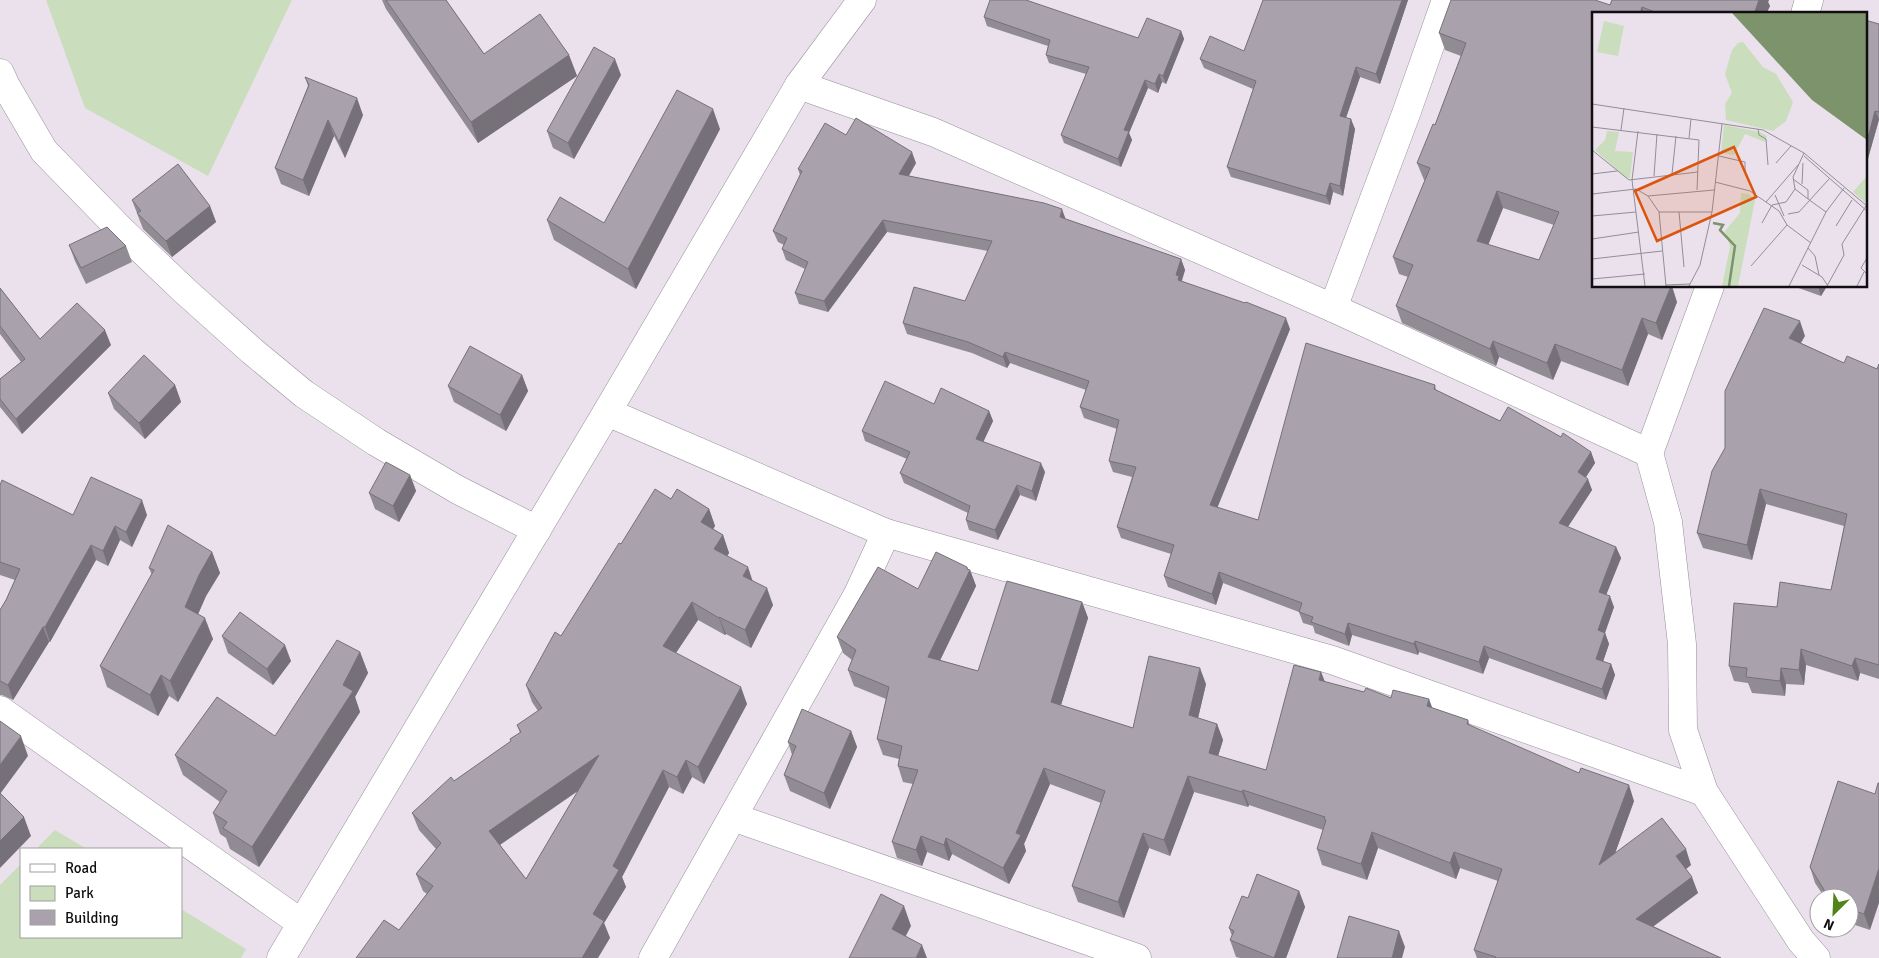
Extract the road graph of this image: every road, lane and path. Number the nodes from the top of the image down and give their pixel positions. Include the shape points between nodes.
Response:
1 (862, 0) edge
2 (1446, 0) edge
3 (0, 73) edge
4 (799, 85) junction
5 (1709, 288) edge
6 (1333, 308) junction
7 (607, 412) junction
8 (1649, 453) junction
9 (537, 530) junction
10 (886, 532) junction
11 (0, 710) edge
12 (1704, 792) junction
13 (733, 817) junction
14 (301, 923) junction
15 (281, 958) edge
16 (653, 958) edge
17 (1137, 958) edge
18 (1816, 958) edge

1 - 4 street
2 - 6 street
3 - 9 street via 44,151 171,278 252,351 304,394 376,442 458,490
4 - 6 street via 933,132
4 - 7 street
5 - 8 street
6 - 8 street
7 - 9 street
7 - 10 street
8 - 12 street via 1668,522 1682,644 1683,730
9 - 14 street
10 - 12 street via 1332,660
10 - 13 street via 858,594
11 - 14 street
12 - 18 street via 1801,941
13 - 16 street
13 - 17 street
14 - 15 street

